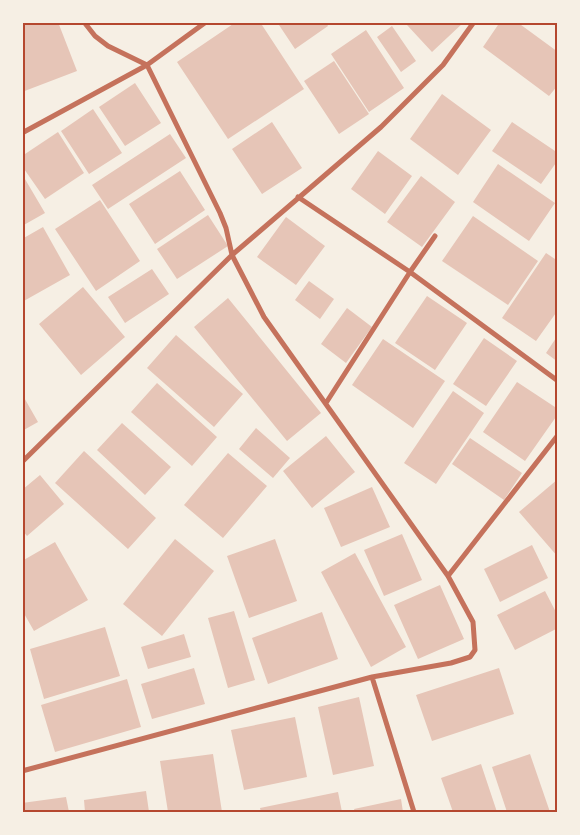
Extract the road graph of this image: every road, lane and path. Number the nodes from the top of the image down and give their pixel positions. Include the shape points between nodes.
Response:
1 (84, 22) edge
2 (206, 22) edge
3 (474, 22) edge
4 (147, 65) junction
5 (22, 133) edge
6 (298, 197) junction
7 (435, 236) dead end
8 (232, 255) junction
9 (410, 272) junction
10 (558, 381) edge
11 (326, 403) junction
12 (558, 435) edge
13 (22, 462) edge
14 (448, 576) junction
15 (372, 677) junction
16 (22, 771) edge
17 (414, 812) edge

1 - 4 street via 108,46
2 - 4 street
3 - 6 street via 443,65 381,127
4 - 5 street
4 - 8 street via 220,213
6 - 8 street
6 - 9 street
7 - 9 street
8 - 11 street via 264,317
8 - 13 street
9 - 10 street
9 - 11 street
11 - 14 street
12 - 14 street
14 - 15 street via 473,622 475,650 470,657
15 - 16 street
15 - 17 street

